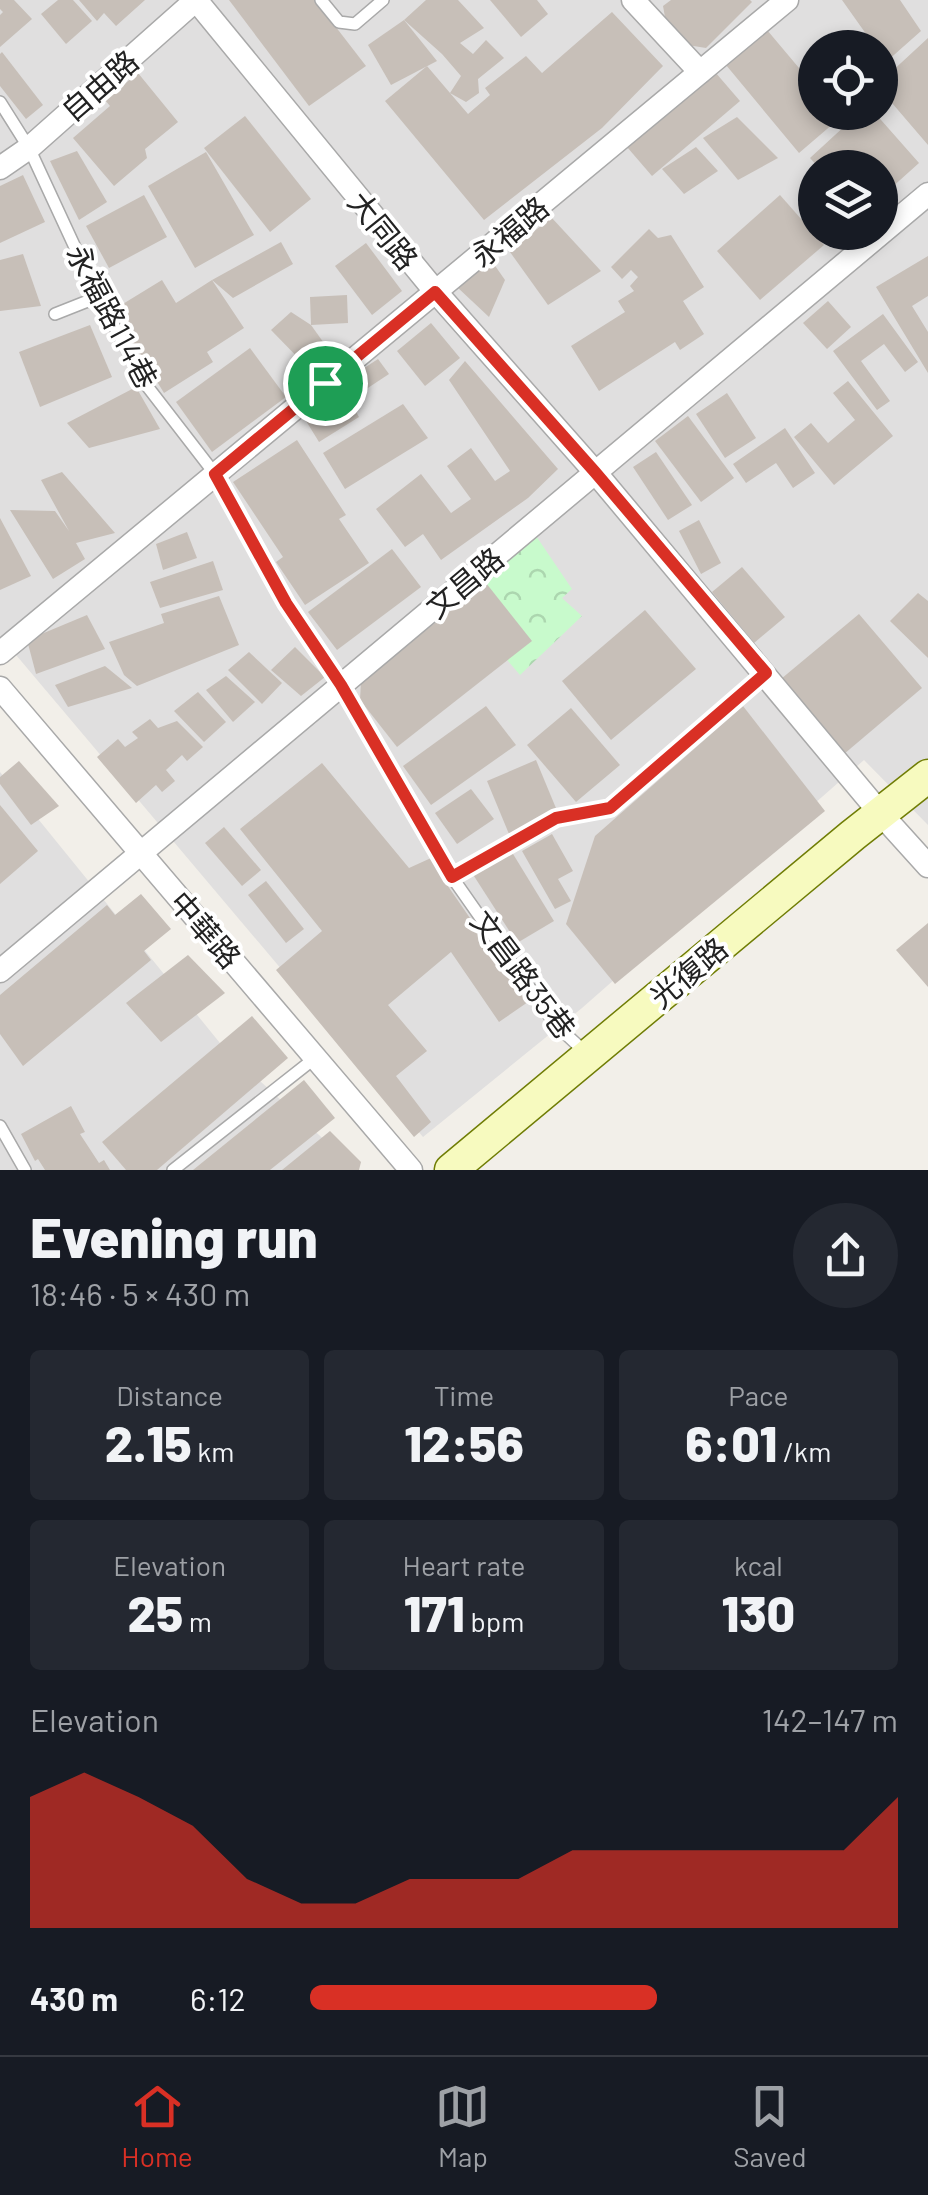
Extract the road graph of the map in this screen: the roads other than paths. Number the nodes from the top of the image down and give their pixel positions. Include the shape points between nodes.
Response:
1 (196, 0) edge
2 (321, 0) edge
3 (383, 0) edge
4 (633, 0) edge
5 (786, 0) edge
6 (700, 72) junction
7 (0, 102) edge
8 (29, 148) junction
9 (0, 168) edge
10 (928, 194) edge
11 (435, 292) junction
12 (98, 297) junction
13 (55, 314) dead end
14 (595, 472) junction
15 (215, 474) junction
16 (0, 653) edge
17 (766, 673) junction
18 (341, 685) junction
19 (0, 688) edge
20 (928, 776) edge
21 (881, 814) junction
22 (140, 853) junction
23 (928, 866) edge
24 (452, 877) junction
25 (0, 971) edge
26 (588, 1055) junction
27 (315, 1057) junction
28 (0, 1126) edge
29 (25, 1170) edge
30 (173, 1170) edge
31 (411, 1170) edge
32 (451, 1170) edge

1 - 8 street, 自由路
1 - 11 street, 大同路
2 - 3 lane via 339,22 355,24
4 - 6 street
5 - 6 street, 永福路
6 - 11 street, 永福路
7 - 8 lane, 永福路114巷
8 - 9 street, 自由路
8 - 12 lane, 永福路114巷
10 - 14 street, 文昌路
11 - 14 street, 大同路
11 - 15 street, 永福路
12 - 13 lane
12 - 15 lane, 永福路114巷 via 147,386
14 - 17 street, 大同路
14 - 18 street, 文昌路
15 - 16 street, 永福路
15 - 18 lane, 永福路114巷 via 286,603
17 - 21 street, 大同路
17 - 24 lane via 610,808 556,818
18 - 22 street, 文昌路
18 - 24 lane, 文昌路35巷
19 - 22 street, 中華路
20 - 21 main road, 光復路
21 - 23 street, 大同路
21 - 26 main road, 光復路
22 - 25 street, 文昌路
22 - 27 street, 中華路
24 - 26 lane, 文昌路35巷 via 555,1024
26 - 32 main road, 光復路
27 - 30 lane
27 - 31 street, 中華路
28 - 29 lane

